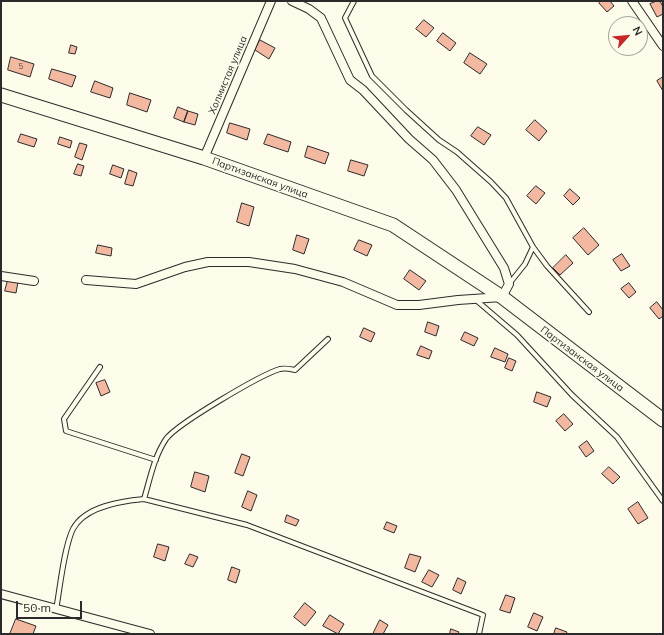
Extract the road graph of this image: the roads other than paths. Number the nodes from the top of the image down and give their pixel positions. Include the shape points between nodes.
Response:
1 (271, 1) edge
2 (292, 1) edge
3 (354, 1) edge
4 (632, 1) edge
5 (663, 46) edge
6 (1, 95) edge
7 (204, 158) junction
8 (533, 248) junction
9 (1, 276) edge
10 (86, 280) dead end
11 (34, 281) dead end
12 (509, 284) junction
13 (502, 297) junction
14 (474, 298) junction
15 (589, 312) dead end
16 (328, 339) dead end
17 (100, 367) dead end
18 (663, 420) edge
19 (156, 460) junction
20 (144, 499) junction
21 (663, 501) edge
22 (1, 594) edge
23 (56, 610) junction
24 (149, 634) edge
25 (479, 634) edge

1 - 7 street, Холмистая улица
2 - 12 street via 322,18 350,80 433,160 456,190 504,268
3 - 8 lane via 345,18 372,76 439,140 457,152 506,198
4 - 5 street
6 - 7 main road, Партизанская улица
7 - 13 main road, Партизанская улица via 394,225
8 - 12 lane via 525,264
8 - 15 lane
9 - 11 street
10 - 14 street via 136,284 208,262 249,262 295,269 343,282 397,305
12 - 13 street
13 - 14 street
13 - 18 main road, Партизанская улица
14 - 21 lane via 517,335 572,394 617,437
16 - 19 lane via 295,370 281,369 255,379 189,421 167,438
17 - 19 lane via 64,419 66,431
19 - 20 lane
20 - 23 lane via 116,502 98,508 74,528
20 - 25 lane via 247,525 483,615
22 - 23 street
23 - 24 street

